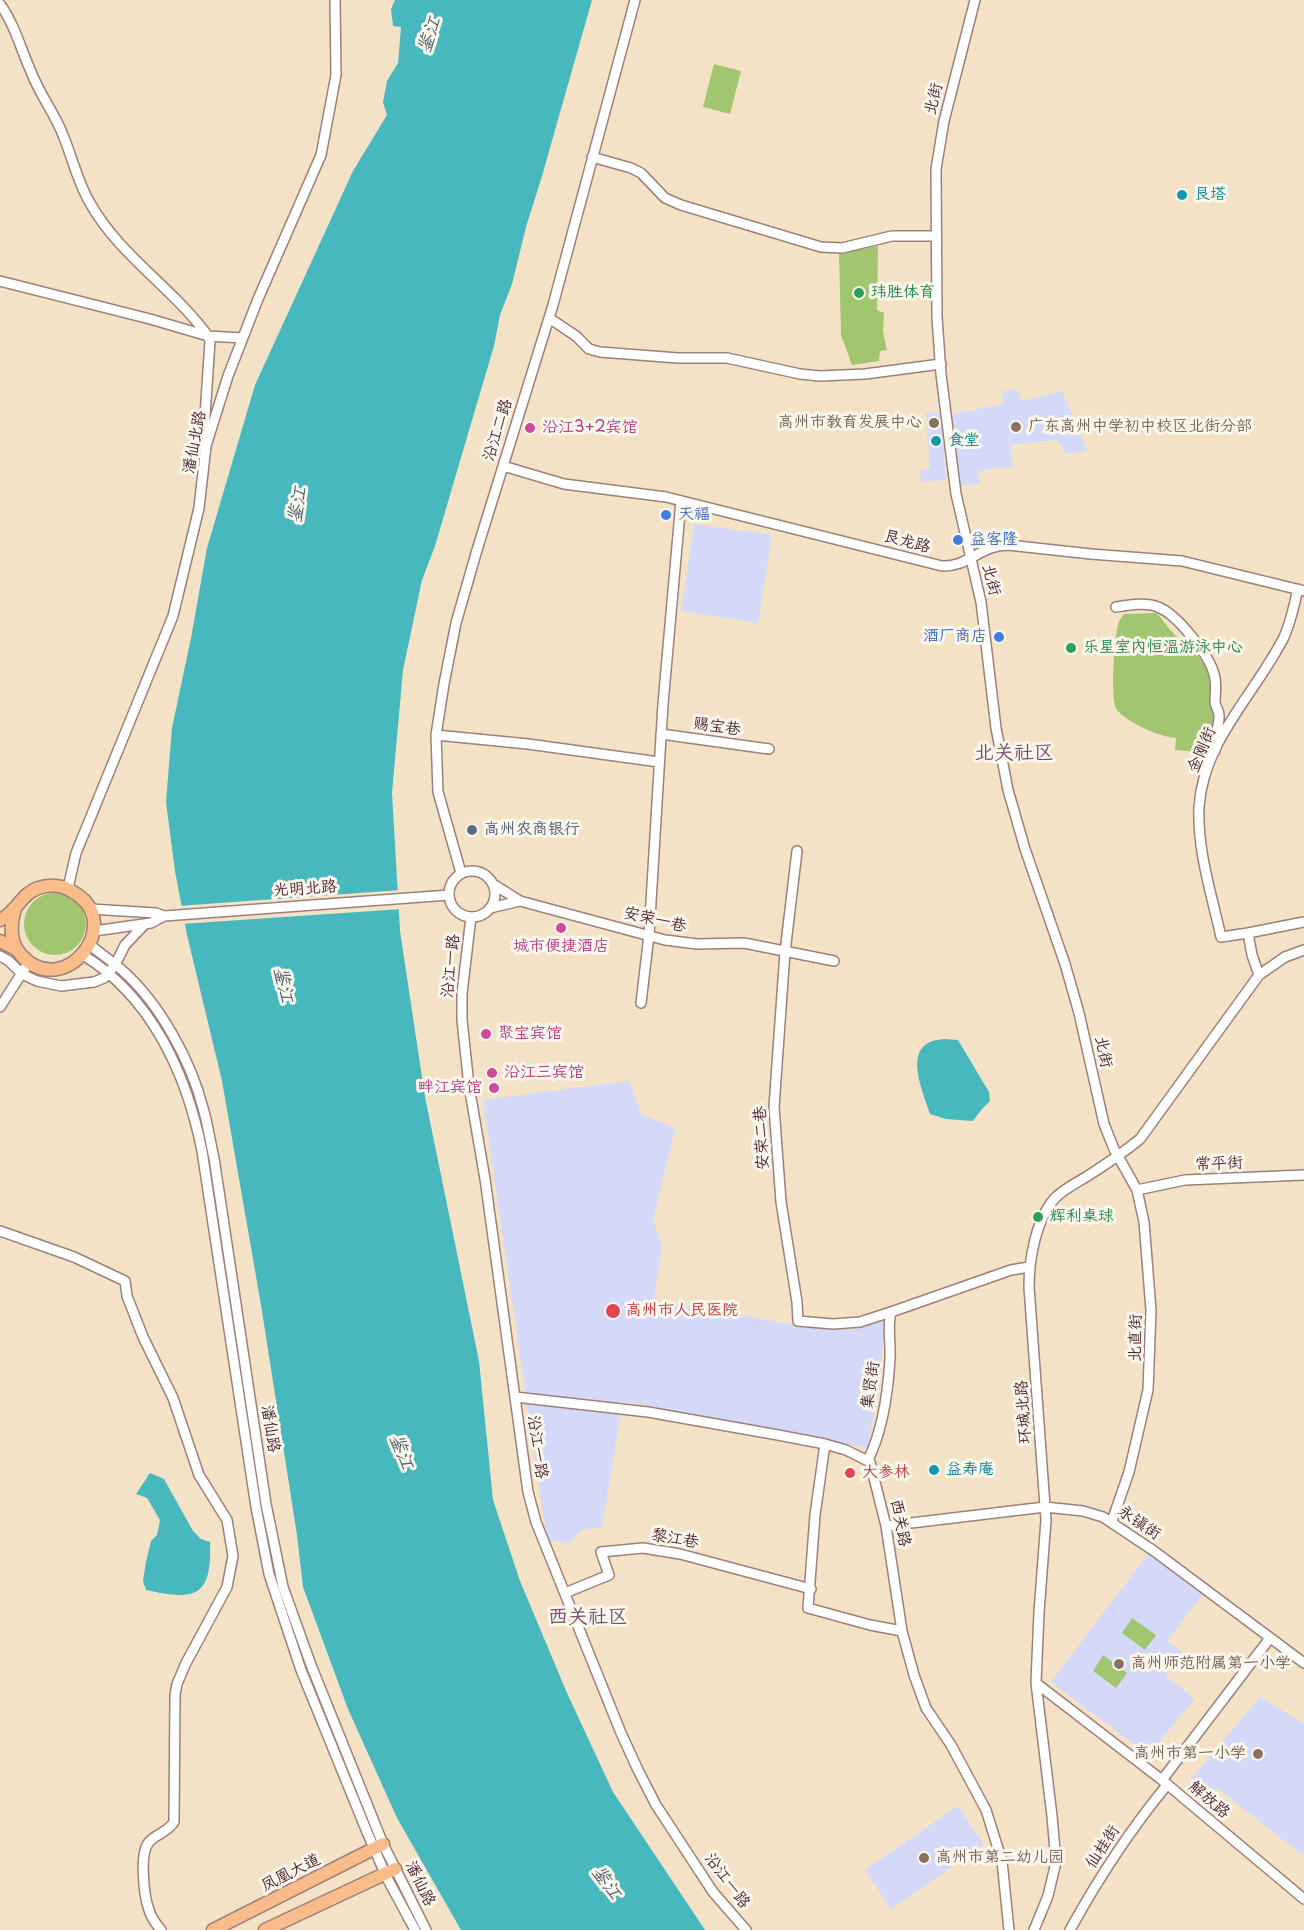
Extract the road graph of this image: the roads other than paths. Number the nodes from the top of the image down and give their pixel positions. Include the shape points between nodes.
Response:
1 (335, 0) edge
2 (635, 0) edge
3 (975, 0) edge
4 (0, 4) edge
5 (592, 157) junction
6 (936, 236) junction
7 (0, 281) edge
8 (549, 318) junction
9 (208, 336) junction
10 (242, 338) junction
11 (941, 364) junction
12 (206, 446) junction
13 (503, 466) junction
14 (681, 501) junction
15 (970, 559) junction
16 (1301, 590) edge
17 (1116, 607) dead end
18 (661, 734) junction
19 (436, 735) junction
20 (769, 749) dead end
21 (1215, 751) junction
22 (659, 762) junction
23 (797, 851) dead end
24 (461, 873) junction
25 (493, 884) junction
26 (68, 888) junction
27 (449, 895) junction
28 (520, 900) junction
29 (15, 909) junction
30 (90, 909) junction
31 (490, 909) junction
32 (164, 916) junction
33 (471, 917) junction
34 (0, 920) edge
35 (1304, 922) edge
36 (145, 924) junction
37 (94, 931) junction
38 (1248, 933) junction
39 (649, 936) junction
40 (0, 941) edge
41 (16, 949) junction
42 (87, 950) junction
43 (1304, 950) edge
44 (785, 952) junction
45 (0, 956) edge
46 (834, 961) dead end
47 (29, 962) junction
48 (112, 969) junction
49 (22, 974) junction
50 (1259, 975) junction
51 (641, 1003) dead end
52 (0, 1007) edge
53 (1118, 1156) junction
54 (1304, 1175) edge
55 (1137, 1190) junction
56 (0, 1231) edge
57 (1029, 1267) junction
58 (891, 1312) junction
59 (515, 1397) junction
60 (825, 1444) junction
61 (868, 1460) junction
62 (1045, 1507) junction
63 (1112, 1521) junction
64 (886, 1526) junction
65 (811, 1589) junction
66 (565, 1593) junction
67 (902, 1631) junction
68 (1270, 1638) junction
69 (1304, 1663) edge
70 (1036, 1683) junction
71 (1165, 1782) junction
72 (379, 1846) junction
73 (390, 1871) junction
74 (1304, 1899) edge
75 (161, 1930) edge
76 (213, 1930) edge
77 (265, 1930) edge
78 (415, 1930) edge
79 (426, 1930) edge
80 (746, 1930) edge
81 (1009, 1930) edge
82 (1034, 1930) edge
83 (1070, 1930) edge

1 - 10 street, 潘仙北路 via 336,75 321,155
2 - 5 street, 沿江二路
3 - 6 street, 北街 via 939,141
4 - 9 street via 63,133 88,201 112,235
5 - 6 street via 641,173 665,198 681,205 821,247 842,248 892,236
5 - 8 street, 沿江二路
6 - 11 street, 北街
7 - 9 street
8 - 11 street via 589,349 600,352 727,358 820,376
8 - 13 street, 沿江二路
9 - 10 street
9 - 12 street
10 - 12 street, 潘仙北路
11 - 15 street, 北街 via 954,484
12 - 26 street, 潘仙北路 via 199,508 173,616 76,853
13 - 14 street, 艮龙路 via 564,484
13 - 19 street, 沿江二路 via 456,623
14 - 15 street, 艮龙路 via 936,565 960,564
14 - 18 street
15 - 16 street, 艮龙路 via 984,549 1008,545 1156,558 1214,567
15 - 53 street, 北街 via 981,602 996,728 1008,790 1065,964 1104,1124
16 - 21 street, 金刚街 via 1284,637
17 - 21 street via 1159,607 1206,656 1215,678 1219,713 1213,741
18 - 20 street, 赐宝巷
18 - 22 street
19 - 22 street
19 - 24 street, 沿江二路 via 438,792
21 - 38 street, 金刚街 via 1201,794 1203,852 1221,937
22 - 39 street
23 - 44 street
24 - 25 street via 483,873
24 - 27 street via 452,882
25 - 28 street, 安荣一巷
25 - 31 street via 495,897
26 - 29 main road via 38,888 23,897
26 - 30 main road
27 - 32 street, 光明北路
27 - 33 street via 458,912
28 - 31 street
28 - 39 street, 安荣一巷
29 - 34 main road
29 - 41 main road via 11,936
30 - 32 street, 光明北路
30 - 37 main road
31 - 33 street
32 - 36 street, 光明北路
33 - 59 street, 沿江一路 via 462,1020
35 - 38 street
36 - 37 street, 光明北路
36 - 48 street via 125,945
37 - 42 main road
38 - 50 street
39 - 44 street, 安荣一巷 via 682,943 744,943
39 - 51 street
40 - 41 main road
41 - 47 main road
42 - 47 main road via 63,968 51,969
42 - 48 street, 潘仙路
43 - 50 street, 环城北路 via 1285,957
44 - 46 street, 安荣一巷
44 - 58 street, 安荣二巷 via 774,1107 781,1202 798,1321 851,1323
45 - 49 street
47 - 49 street
48 - 49 street via 94,982 61,986
48 - 72 street, 潘仙路 via 139,988 174,1038 203,1109 266,1504 283,1587
49 - 52 street
50 - 53 street, 环城北路 via 1148,1130
53 - 55 street, 北直街
53 - 57 street, 环城北路 via 1055,1198 1036,1235
54 - 55 street, 常平街 via 1185,1180
55 - 63 street, 北直街 via 1150,1293 1151,1365 1144,1414
56 - 75 street via 74,1257 125,1281 127,1296 173,1398 199,1476 227,1520 233,1556 228,1587 181,1674 175,1695 174,1822 149,1841 144,1854 148,1910
57 - 58 street
57 - 62 street, 环城北路
58 - 61 street, 集贤街 via 887,1384 881,1422
59 - 60 street via 648,1412
59 - 66 street, 沿江一路 via 528,1492 539,1532
60 - 61 street
60 - 65 street via 814,1515
61 - 64 street, 西关路
62 - 63 street, 永镇街 via 1091,1513
62 - 64 street, 永镇街
62 - 70 street, 环城北路
63 - 68 street, 永镇街
64 - 67 street, 西关路
65 - 66 street, 黎江巷 via 707,1560 643,1548 601,1552 609,1575
65 - 67 street via 809,1610
66 - 80 street, 沿江一路 via 621,1733 656,1805 713,1892
67 - 81 street, 西关路 via 926,1708 986,1810 1002,1861
68 - 69 street, 永镇街
68 - 71 street, 仙桂街
70 - 71 street, 解放路
70 - 82 street, 环城北路 via 1056,1862
71 - 74 street, 解放路
71 - 83 street, 仙桂街
72 - 73 street, 潘仙路
72 - 76 main road, 凤凰大道
73 - 77 main road
73 - 78 street, 潘仙路
73 - 79 street, 潘仙路

